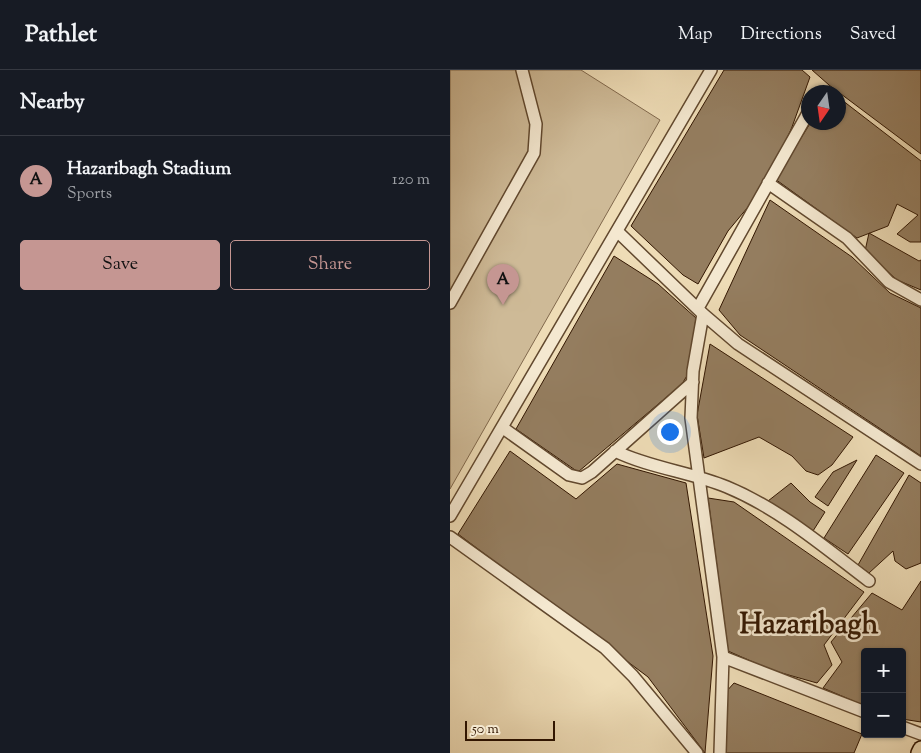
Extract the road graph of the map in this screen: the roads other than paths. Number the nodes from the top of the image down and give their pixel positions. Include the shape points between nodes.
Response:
1 (522, 70) edge
2 (711, 70) edge
3 (801, 125) edge
4 (768, 183) junction
5 (618, 232) junction
6 (921, 300) edge
7 (450, 303) edge
8 (700, 311) junction
9 (694, 382) junction
10 (503, 428) junction
11 (615, 450) junction
12 (921, 464) edge
13 (699, 477) junction
14 (450, 516) edge
15 (450, 537) edge
16 (869, 582) dead end
17 (723, 657) junction
18 (861, 710) edge
19 (906, 728) edge
20 (921, 734) edge
21 (921, 749) edge
22 (697, 753) edge
23 (720, 753) edge
24 (919, 753) edge

1 - 7 street via 536,124 534,154
2 - 5 street
3 - 4 street
4 - 6 street via 847,238 889,282
4 - 8 street
5 - 8 street
5 - 10 street
8 - 9 street
8 - 12 street via 738,344
9 - 11 street
9 - 13 street via 691,418
10 - 11 street via 577,478 586,475
10 - 14 street
11 - 13 street
13 - 16 street via 728,488 802,530
13 - 17 street
15 - 22 street via 605,648
17 - 18 street
17 - 23 street
19 - 20 street
21 - 24 main road

